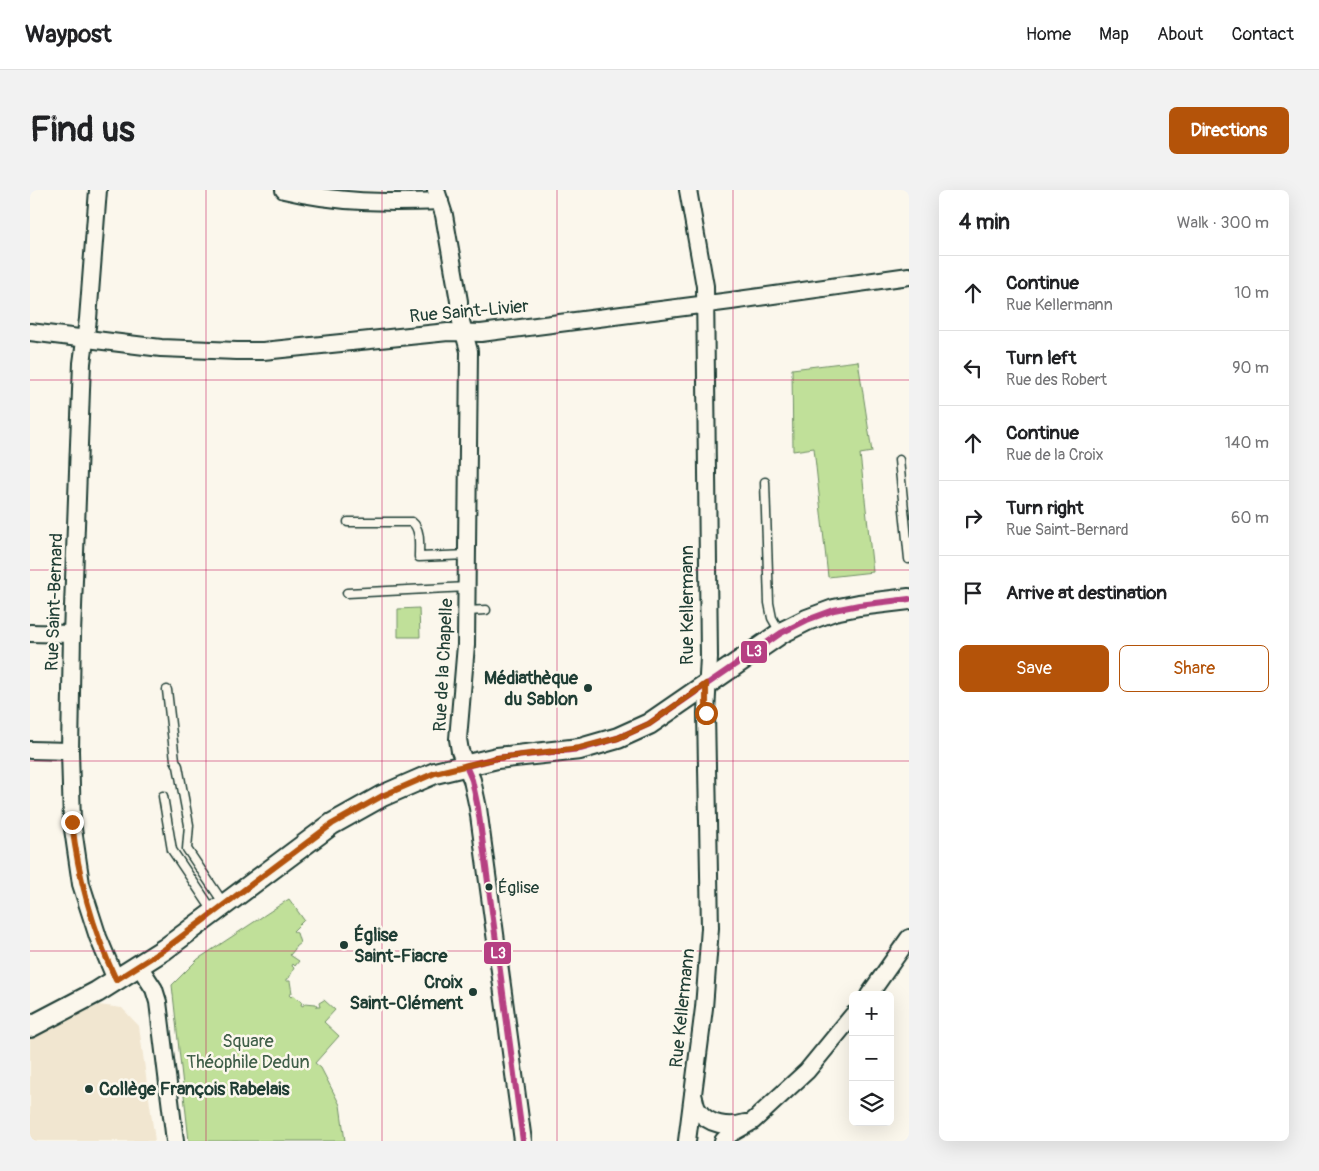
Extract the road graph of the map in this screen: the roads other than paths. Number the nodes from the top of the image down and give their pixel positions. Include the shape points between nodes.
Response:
1 (98, 190) edge
2 (284, 190) edge
3 (688, 190) edge
4 (438, 195) edge
5 (909, 276) edge
6 (705, 304) junction
7 (30, 332) edge
8 (464, 333) junction
9 (86, 339) junction
10 (899, 460) dead end
11 (765, 482) dead end
12 (348, 522) dead end
13 (468, 555) junction
14 (909, 559) edge
15 (468, 587) junction
16 (347, 593) dead end
17 (909, 599) edge
18 (486, 610) dead end
19 (467, 611) junction
20 (30, 633) edge
21 (781, 633) junction
22 (72, 634) junction
23 (706, 684) junction
24 (167, 690) dead end
25 (30, 750) edge
26 (70, 751) junction
27 (466, 766) junction
28 (163, 796) dead end
29 (219, 908) junction
30 (909, 938) edge
31 (139, 966) junction
32 (116, 980) junction
33 (873, 991) edge
34 (849, 1020) edge
35 (30, 1027) edge
36 (694, 1095) junction
37 (753, 1121) junction
38 (174, 1141) edge
39 (523, 1141) edge
40 (688, 1141) edge
41 (723, 1141) edge

1 - 9 street, Rue Saint-Bernard
2 - 4 street via 353,202 385,203
3 - 6 street, Rue Kellermann via 705,286
4 - 8 street, Rue de la Chapelle
5 - 6 street, Rue Saint-Livier
6 - 8 street, Rue Saint-Livier
6 - 23 street, Rue Kellermann via 709,657
7 - 9 street, Rue Saint-Livier
8 - 9 street, Rue Saint-Livier via 263,351 161,348
8 - 13 street, Rue de la Chapelle via 469,351
9 - 22 street, Rue Saint-Bernard via 82,363
10 - 14 lane
11 - 21 lane via 769,603 772,618
12 - 13 lane via 412,522 418,530 419,557
13 - 15 street, Rue de la Chapelle
15 - 16 lane
15 - 19 street, Rue de la Chapelle
17 - 21 street via 834,610
18 - 19 lane
19 - 27 street, Rue de la Chapelle via 458,739
20 - 22 street
21 - 23 street
22 - 26 street, Rue Saint-Bernard
23 - 27 street via 649,724 618,738 580,748 497,758
23 - 36 street, Rue Kellermann via 710,928
24 - 29 lane via 175,760 189,825 187,849
25 - 26 street
26 - 32 street, Rue Saint-Bernard via 72,822 80,876 98,937
27 - 29 street via 435,773 382,796 332,824
27 - 39 street, Rue de la Chapelle via 478,808
28 - 29 lane via 172,850
29 - 31 street
30 - 33 street
31 - 32 street
31 - 38 street via 154,989 158,1002
32 - 35 street
34 - 37 street via 807,1071
36 - 37 street via 697,1109 712,1122 740,1125
36 - 40 street, Rue Kellermann
37 - 41 street

